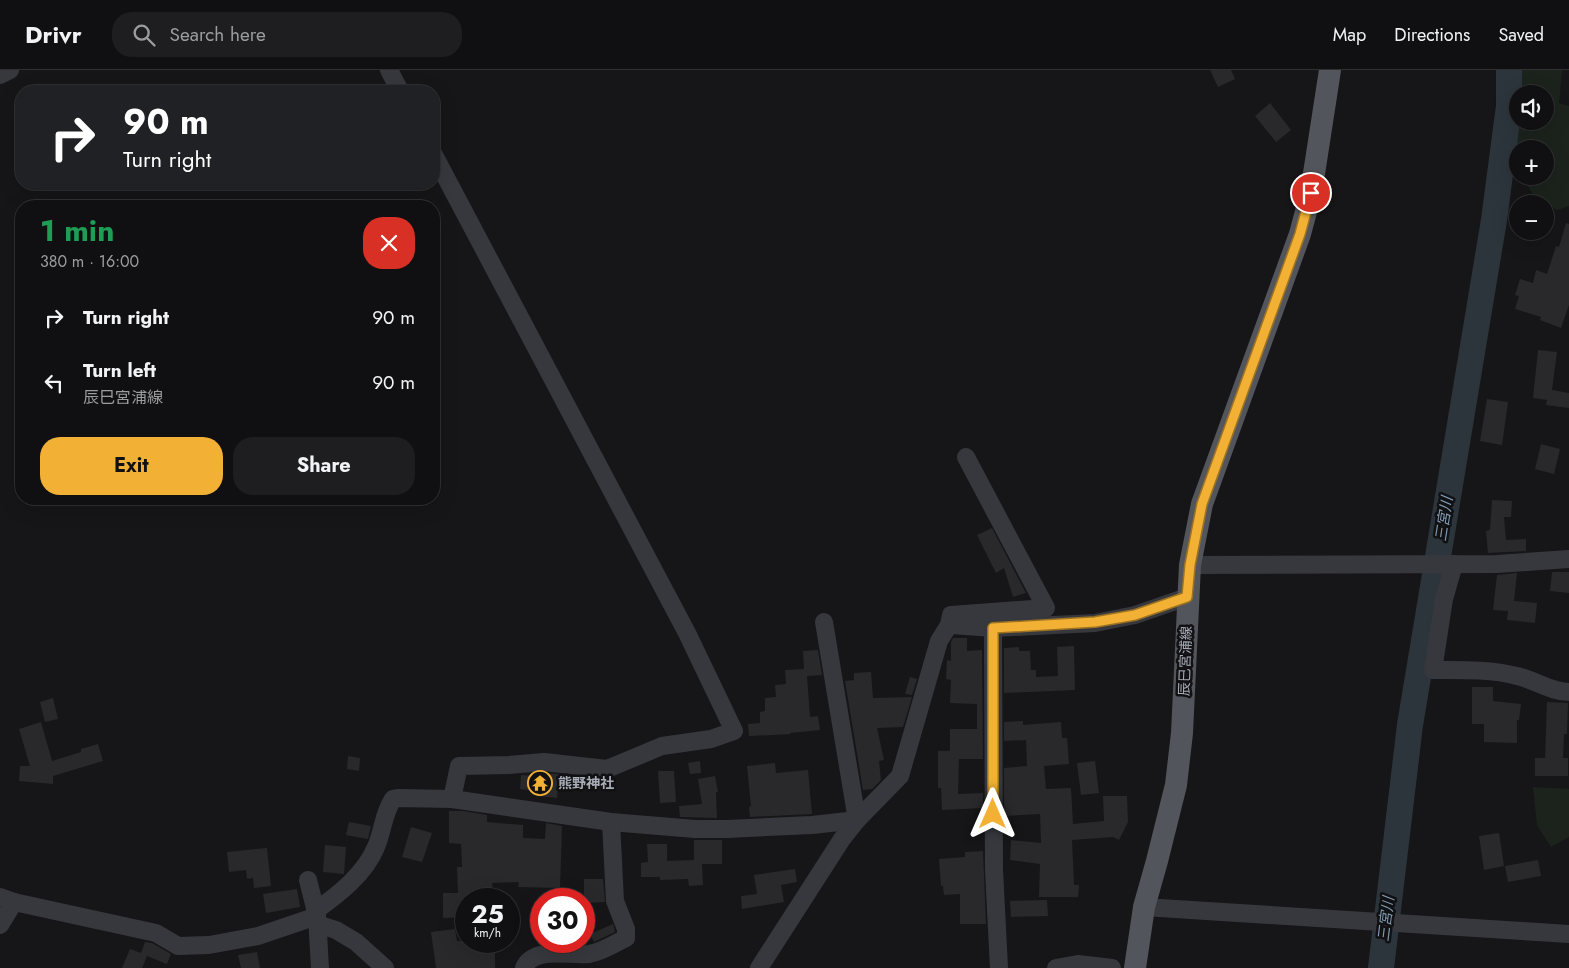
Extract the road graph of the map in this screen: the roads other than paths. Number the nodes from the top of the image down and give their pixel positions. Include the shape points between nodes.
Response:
1 (10, 70) edge
2 (389, 70) edge
3 (1330, 70) edge
4 (0, 75) edge
5 (397, 85) edge
6 (440, 166) edge
7 (966, 457) dead end
8 (1569, 559) edge
9 (1454, 564) junction
10 (1190, 565) junction
11 (1187, 597) junction
12 (824, 622) dead end
13 (949, 624) junction
14 (993, 628) junction
15 (1569, 692) edge
16 (452, 799) junction
17 (856, 820) junction
18 (611, 822) junction
19 (308, 880) dead end
20 (4, 897) edge
21 (1144, 907) junction
22 (316, 917) junction
23 (0, 925) edge
24 (1569, 934) edge
25 (320, 968) edge
26 (385, 968) edge
27 (524, 968) edge
28 (759, 968) edge
29 (999, 968) edge
30 (1056, 968) edge
31 (1112, 968) edge
32 (1135, 968) edge

1 - 4 street
2 - 5 street
3 - 10 main road, 辰巳宮浦線 via 1311,193 1300,234 1202,504
6 - 16 street via 686,633 734,731 711,739 662,746 607,769 544,762 459,766
7 - 13 street via 1046,608 951,615
8 - 9 street
9 - 10 street
9 - 15 street via 1444,599 1432,670 1482,670 1508,674
10 - 11 main road, 辰巳宮浦線
11 - 14 street via 1135,615 1095,622
11 - 21 main road, 辰巳宮浦線 via 1182,733 1176,785
12 - 17 street
13 - 14 street
13 - 17 street via 939,641 900,776
14 - 29 street via 994,870
16 - 18 street
16 - 22 street via 393,800 369,862
17 - 18 street via 727,829
17 - 28 street
18 - 27 street via 615,902 626,929 626,938 590,954 536,955 526,962
19 - 22 street
20 - 22 street via 156,933 178,946 193,947 251,938
20 - 23 street
21 - 24 street
21 - 32 main road, 辰巳宮浦線
22 - 25 street
22 - 26 street via 356,942
30 - 31 street via 1078,964

